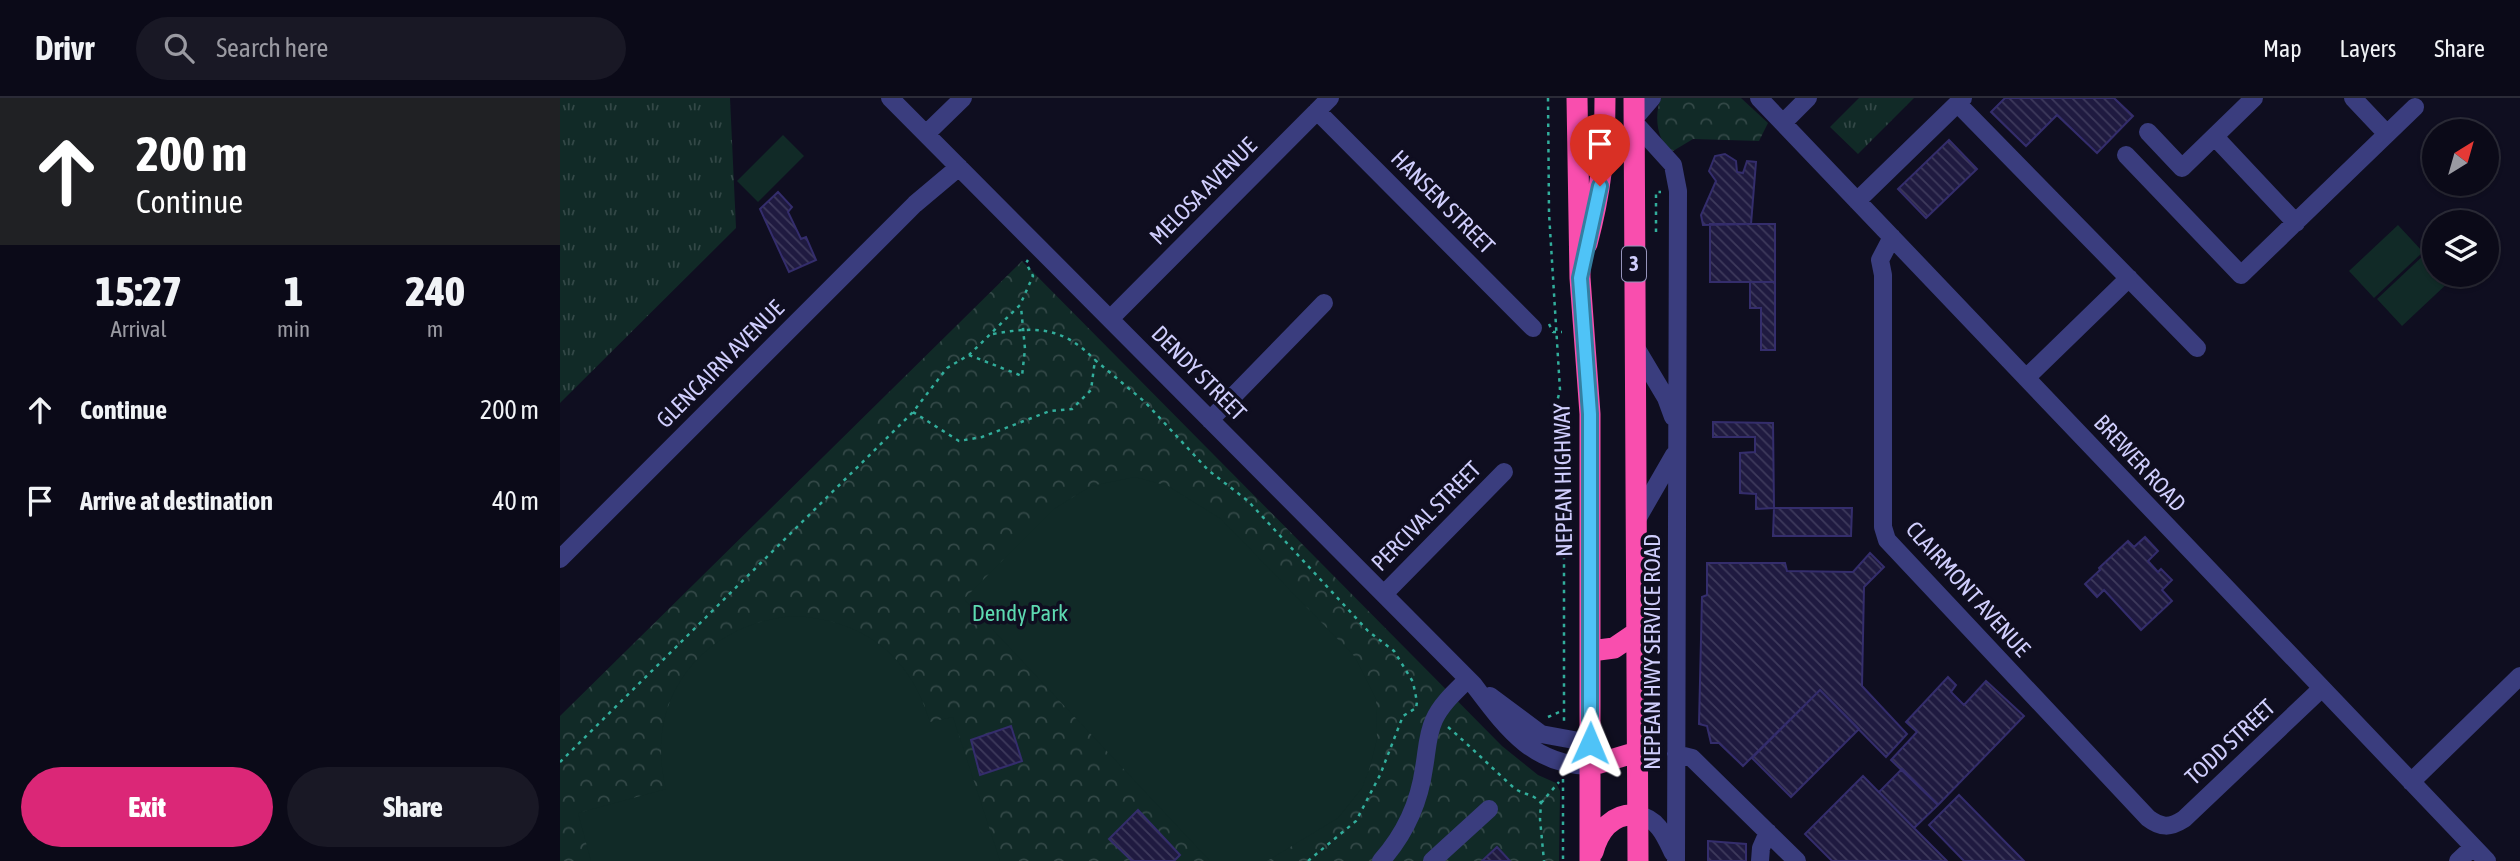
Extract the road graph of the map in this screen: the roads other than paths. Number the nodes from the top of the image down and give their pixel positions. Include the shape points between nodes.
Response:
1 (890, 98) edge
2 (963, 98) edge
3 (1577, 98) edge
4 (1605, 98) edge
5 (1652, 98) edge
6 (1759, 98) edge
7 (1808, 98) edge
8 (2254, 98) edge
9 (2353, 98) edge
10 (1960, 101) edge
11 (1324, 104) edge
12 (2415, 107) dead end
13 (1634, 113) edge
14 (1605, 121) junction
15 (1783, 123) junction
16 (2148, 132) dead end
17 (926, 134) junction
18 (2387, 134) junction
19 (2215, 137) junction
20 (2126, 155) dead end
21 (955, 164) junction
22 (1857, 201) junction
23 (2296, 223) junction
24 (1892, 237) junction
25 (1905, 251) junction
26 (1580, 271) junction
27 (1883, 275) junction
28 (2129, 278) junction
29 (1324, 303) dead end
30 (1110, 319) junction
31 (1533, 328) dead end
32 (1635, 346) junction
33 (2197, 348) dead end
34 (2026, 378) junction
35 (1210, 420) junction
36 (1677, 436) junction
37 (1504, 472) dead end
38 (1636, 522) junction
39 (560, 559) edge
40 (1384, 594) junction
41 (1636, 633) junction
42 (1591, 651) junction
43 (2520, 676) edge
44 (1471, 681) junction
45 (2321, 689) junction
46 (1590, 743) junction
47 (1637, 752) junction
48 (1676, 754) junction
49 (1590, 766) junction
50 (2412, 782) junction
51 (1489, 809) dead end
52 (1637, 815) junction
53 (2169, 826) joint
54 (1768, 832) junction
55 (2473, 847) junction
56 (1381, 861) edge
57 (1432, 861) edge
58 (1590, 861) edge
59 (1637, 861) edge
60 (1676, 861) edge
61 (1760, 861) edge
62 (1797, 861) edge
63 (2458, 861) edge
64 (2487, 861) edge

1 - 17 street, DENDY STREET
2 - 17 street
3 - 26 highway, NEPEAN HIGHWAY
4 - 14 highway
5 - 13 street
6 - 15 street, BREWER ROAD
7 - 15 street
8 - 19 street
9 - 18 street
10 - 22 street
10 - 28 street
11 - 30 street, MELOSA AVENUE
11 - 31 street, HANSEN STREET
12 - 18 street
13 - 14 highway
13 - 32 highway, 3
13 - 36 street, NEPEAN HWY SERVICE ROAD via 1673,165 1677,180
14 - 26 highway via 1596,211
15 - 22 street, BREWER ROAD
16 - 19 street via 2182,168
17 - 21 street, DENDY STREET
18 - 23 street
19 - 23 street
20 - 23 street via 2241,275
21 - 30 street, DENDY STREET
21 - 39 street, GLENCAIRN AVENUE
22 - 24 street, BREWER ROAD
24 - 25 street, BREWER ROAD
24 - 27 street, CLAIRMONT AVENUE via 1880,261
25 - 27 street
25 - 34 street, BREWER ROAD
26 - 42 highway, NEPEAN HIGHWAY via 1590,414
27 - 53 street, CLAIRMONT AVENUE via 1883,527 1887,540 2148,818
28 - 33 street
28 - 34 street
29 - 35 street
30 - 35 street, DENDY STREET
32 - 36 street, NEPEAN HWY SERVICE ROAD via 1666,398
32 - 38 highway, 3
34 - 45 street, BREWER ROAD
35 - 40 street, DENDY STREET
36 - 38 street, NEPEAN HWY SERVICE ROAD via 1666,473
36 - 48 street, NEPEAN HWY SERVICE ROAD
37 - 40 street, PERCIVAL STREET
38 - 41 highway, 3
40 - 44 street, DENDY STREET
41 - 42 highway via 1614,648
41 - 47 highway, 3
42 - 46 highway, NEPEAN HIGHWAY
43 - 50 street
44 - 46 street, DENDY STREET via 1538,732
44 - 49 street, DENDY STREET via 1504,723 1543,757
44 - 56 street via 1435,717 1419,797 1394,847
45 - 50 street, BREWER ROAD
45 - 53 street, TODD STREET via 2184,819
46 - 47 highway
46 - 49 highway, NEPEAN HIGHWAY
47 - 49 highway
47 - 52 highway, 3
48 - 54 street via 1692,758
48 - 60 street, NEPEAN HWY SERVICE ROAD
49 - 58 highway, NEPEAN HIGHWAY
50 - 55 street, BREWER ROAD
51 - 57 street
52 - 58 highway via 1622,815 1608,824
52 - 59 highway, 3
52 - 60 street, NEPEAN HWY SERVICE ROAD via 1648,817 1660,828
54 - 61 street
54 - 62 street
55 - 63 street
55 - 64 street, BREWER ROAD

